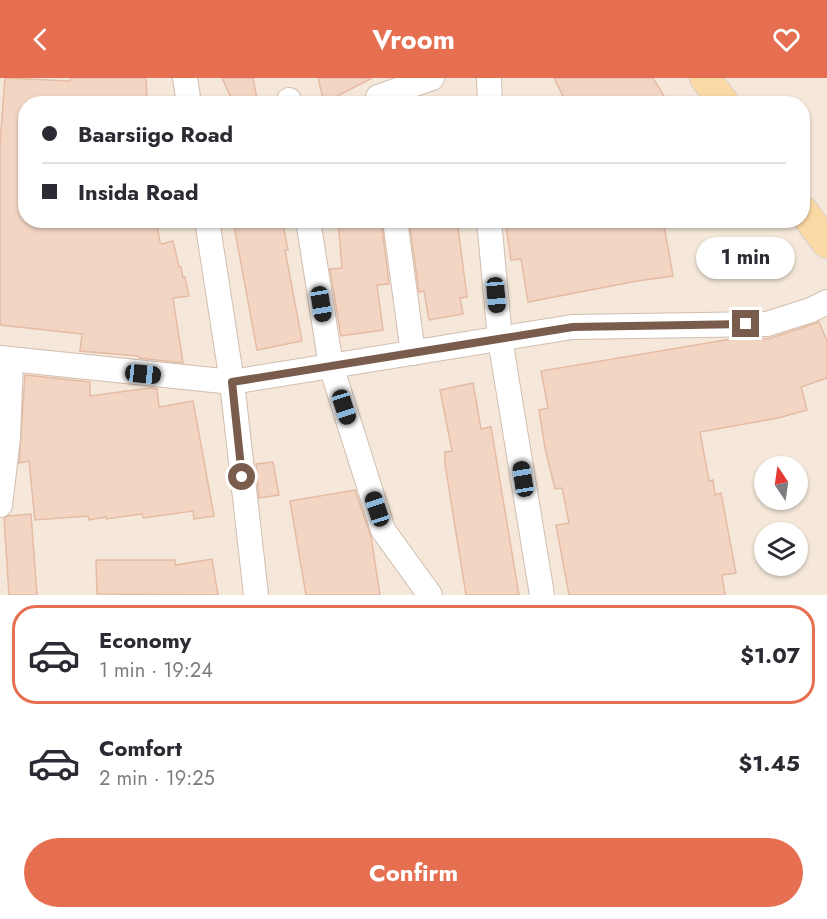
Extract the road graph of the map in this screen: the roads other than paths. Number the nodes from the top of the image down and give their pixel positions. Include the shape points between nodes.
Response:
1 (185, 78) edge
2 (432, 78) edge
3 (489, 78) edge
4 (705, 78) edge
5 (377, 93) edge
6 (188, 96) edge
7 (490, 96) edge
8 (718, 96) edge
9 (810, 221) edge
10 (208, 228) edge
11 (309, 228) edge
12 (396, 228) edge
13 (490, 228) edge
14 (827, 243) edge
15 (827, 302) edge
16 (500, 339) junction
17 (413, 353) junction
18 (5, 359) edge
19 (331, 366) junction
20 (232, 382) junction
21 (0, 505) edge
22 (256, 595) edge
23 (430, 595) edge
24 (542, 595) edge

1 - 6 street
2 - 5 street
3 - 7 street
4 - 8 main road
9 - 14 main road
10 - 20 street
11 - 19 street
12 - 17 street
13 - 16 street
15 - 16 street via 767,324 573,327
16 - 17 street
16 - 24 street
17 - 19 street
18 - 20 street
18 - 21 street via 8,438
19 - 20 street
19 - 23 street via 383,530
20 - 22 street

